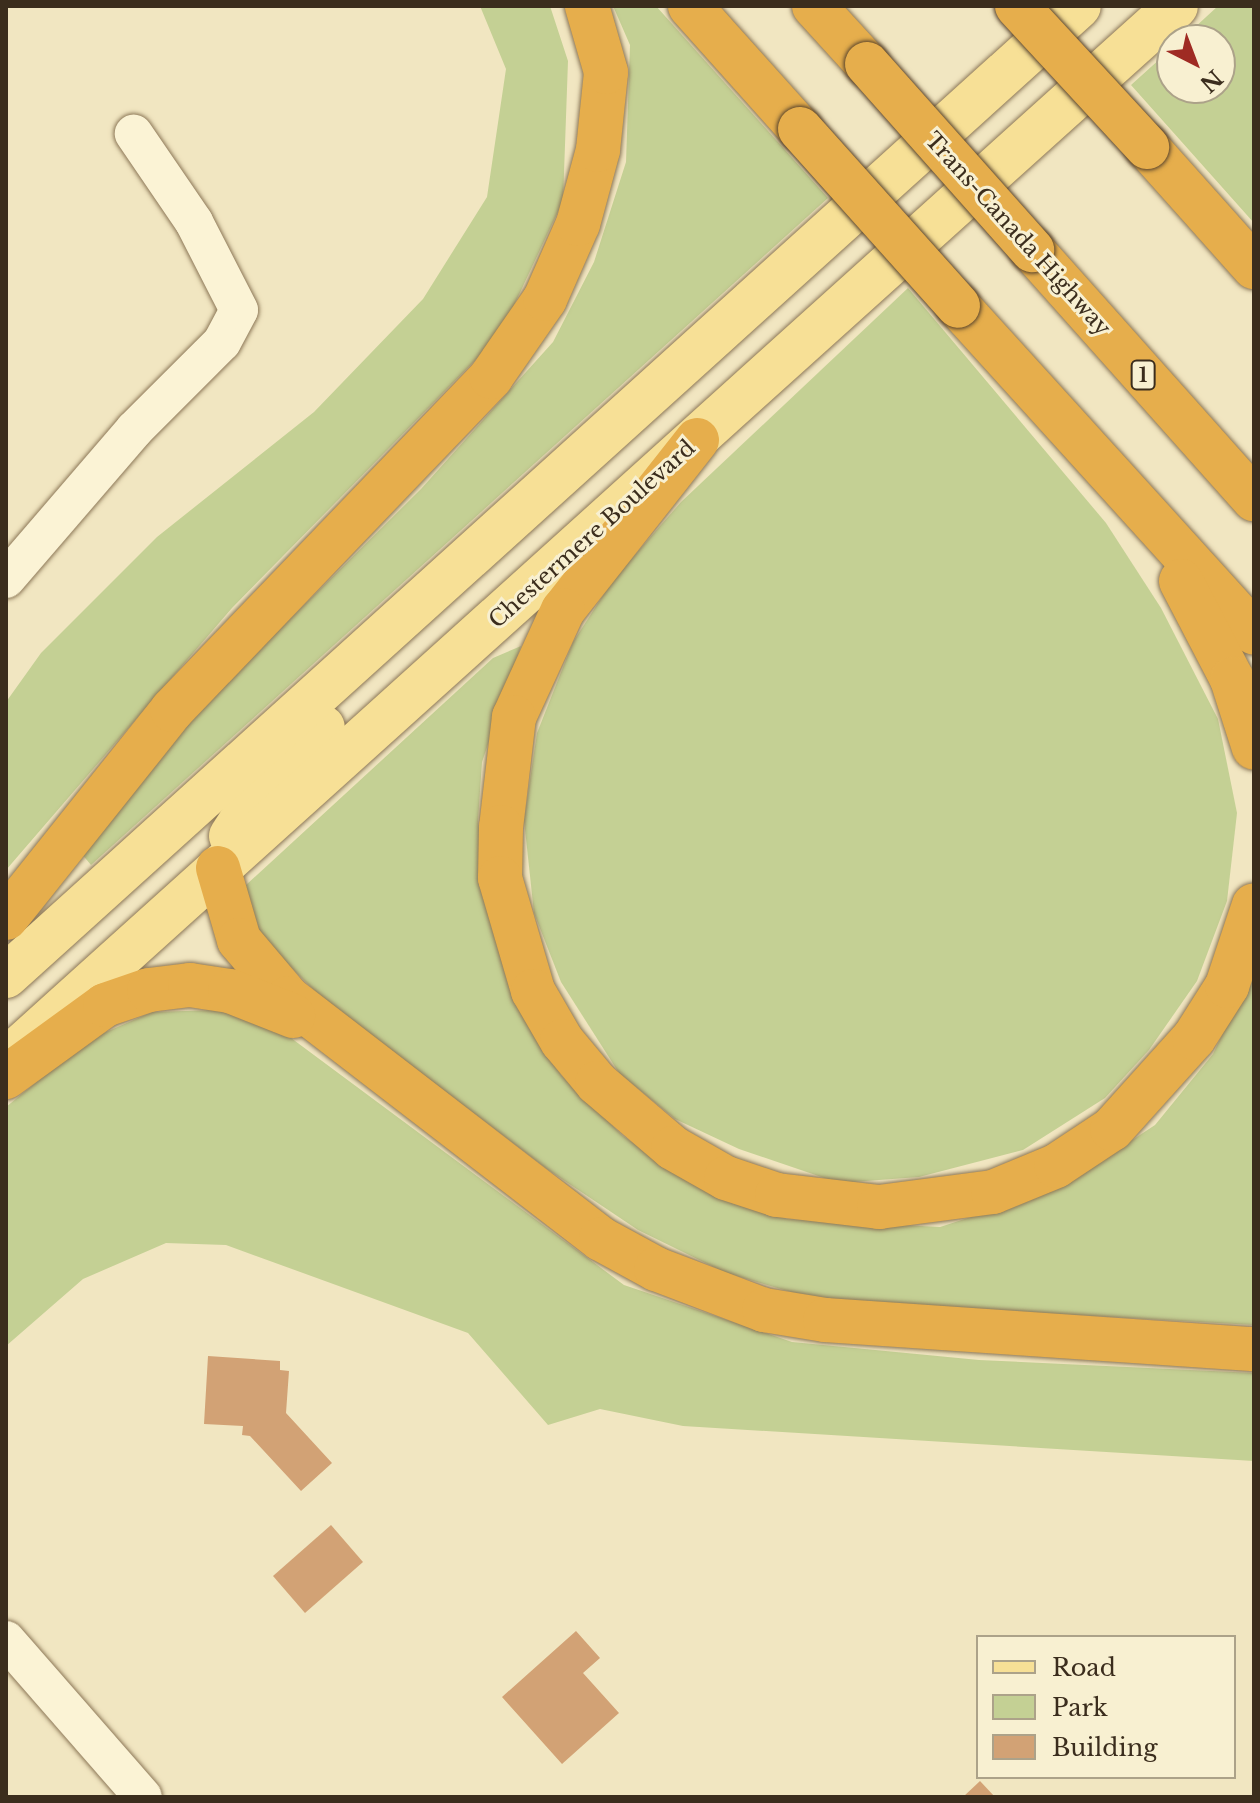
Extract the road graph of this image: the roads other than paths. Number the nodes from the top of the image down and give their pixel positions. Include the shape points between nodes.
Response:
1 (587, 6) edge
2 (690, 6) edge
3 (814, 6) edge
4 (1017, 6) edge
5 (1079, 6) edge
6 (1176, 6) edge
7 (134, 134) dead end
8 (1254, 267) edge
9 (747, 306) junction
10 (697, 440) junction
11 (1106, 469) junction
12 (1254, 499) edge
13 (6, 579) edge
14 (1254, 633) edge
15 (1254, 748) edge
16 (218, 868) junction
17 (1254, 905) edge
18 (6, 918) edge
19 (6, 976) edge
20 (345, 1043) junction
21 (6, 1059) edge
22 (6, 1077) edge
23 (1254, 1349) edge
24 (6, 1640) edge
25 (143, 1797) edge

1 - 18 highway via 606,72 598,150 578,224 545,299 491,377 172,710
2 - 11 highway, bridge
3 - 12 highway, Trans-Canada Highway / 1, bridge
4 - 8 highway, bridge
5 - 9 main road
6 - 10 main road, Chestermere Boulevard
7 - 13 street via 194,222 239,310 222,342 134,430
9 - 16 main road via 613,456 386,664 265,784 227,843
9 - 19 main road
10 - 16 main road, Chestermere Boulevard
10 - 17 highway via 563,610 514,717 501,827 500,878 533,991 562,1041 597,1083 673,1148 726,1178 777,1195 879,1207 993,1192 1056,1166 1112,1129 1194,1038 1227,986
11 - 14 highway
11 - 15 highway via 1210,629
16 - 20 highway via 239,940 263,973
16 - 21 main road, Chestermere Boulevard
20 - 22 highway via 266,1002 190,985 149,990 105,1005
20 - 23 highway via 601,1239 706,1292 825,1320
24 - 25 street

